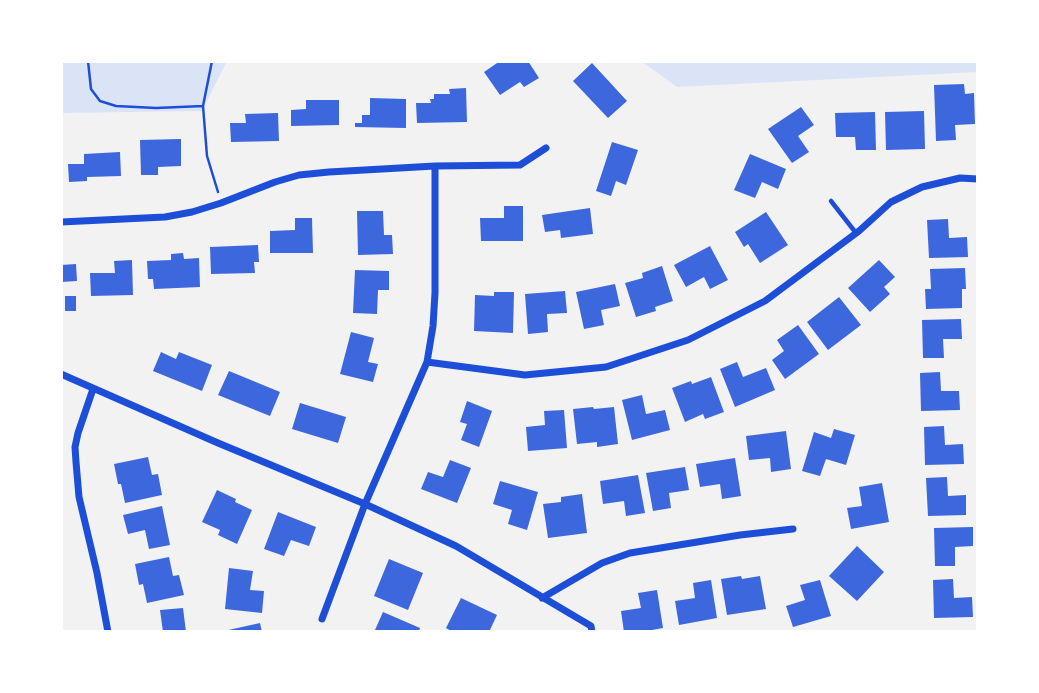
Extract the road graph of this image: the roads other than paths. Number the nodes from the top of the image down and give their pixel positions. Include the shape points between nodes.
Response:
1 (546, 148) dead end
2 (435, 166) junction
3 (978, 179) edge
4 (831, 201) dead end
5 (61, 222) edge
6 (856, 233) junction
7 (427, 362) junction
8 (61, 374) edge
9 (93, 389) junction
10 (365, 504) junction
11 (793, 529) dead end
12 (542, 598) junction
13 (322, 619) dead end
14 (108, 632) edge
15 (593, 632) edge

1 - 2 street via 520,165
2 - 5 street via 299,175 192,212
2 - 7 street via 435,293
3 - 6 street via 960,178 922,187 891,202
4 - 6 lane
6 - 7 street via 765,301 688,340 606,367 524,375
7 - 10 street
8 - 9 street
9 - 10 street
9 - 14 street via 75,447 79,497
10 - 12 street via 456,546
10 - 13 street
11 - 12 street via 630,553 602,563
12 - 15 street via 591,626

